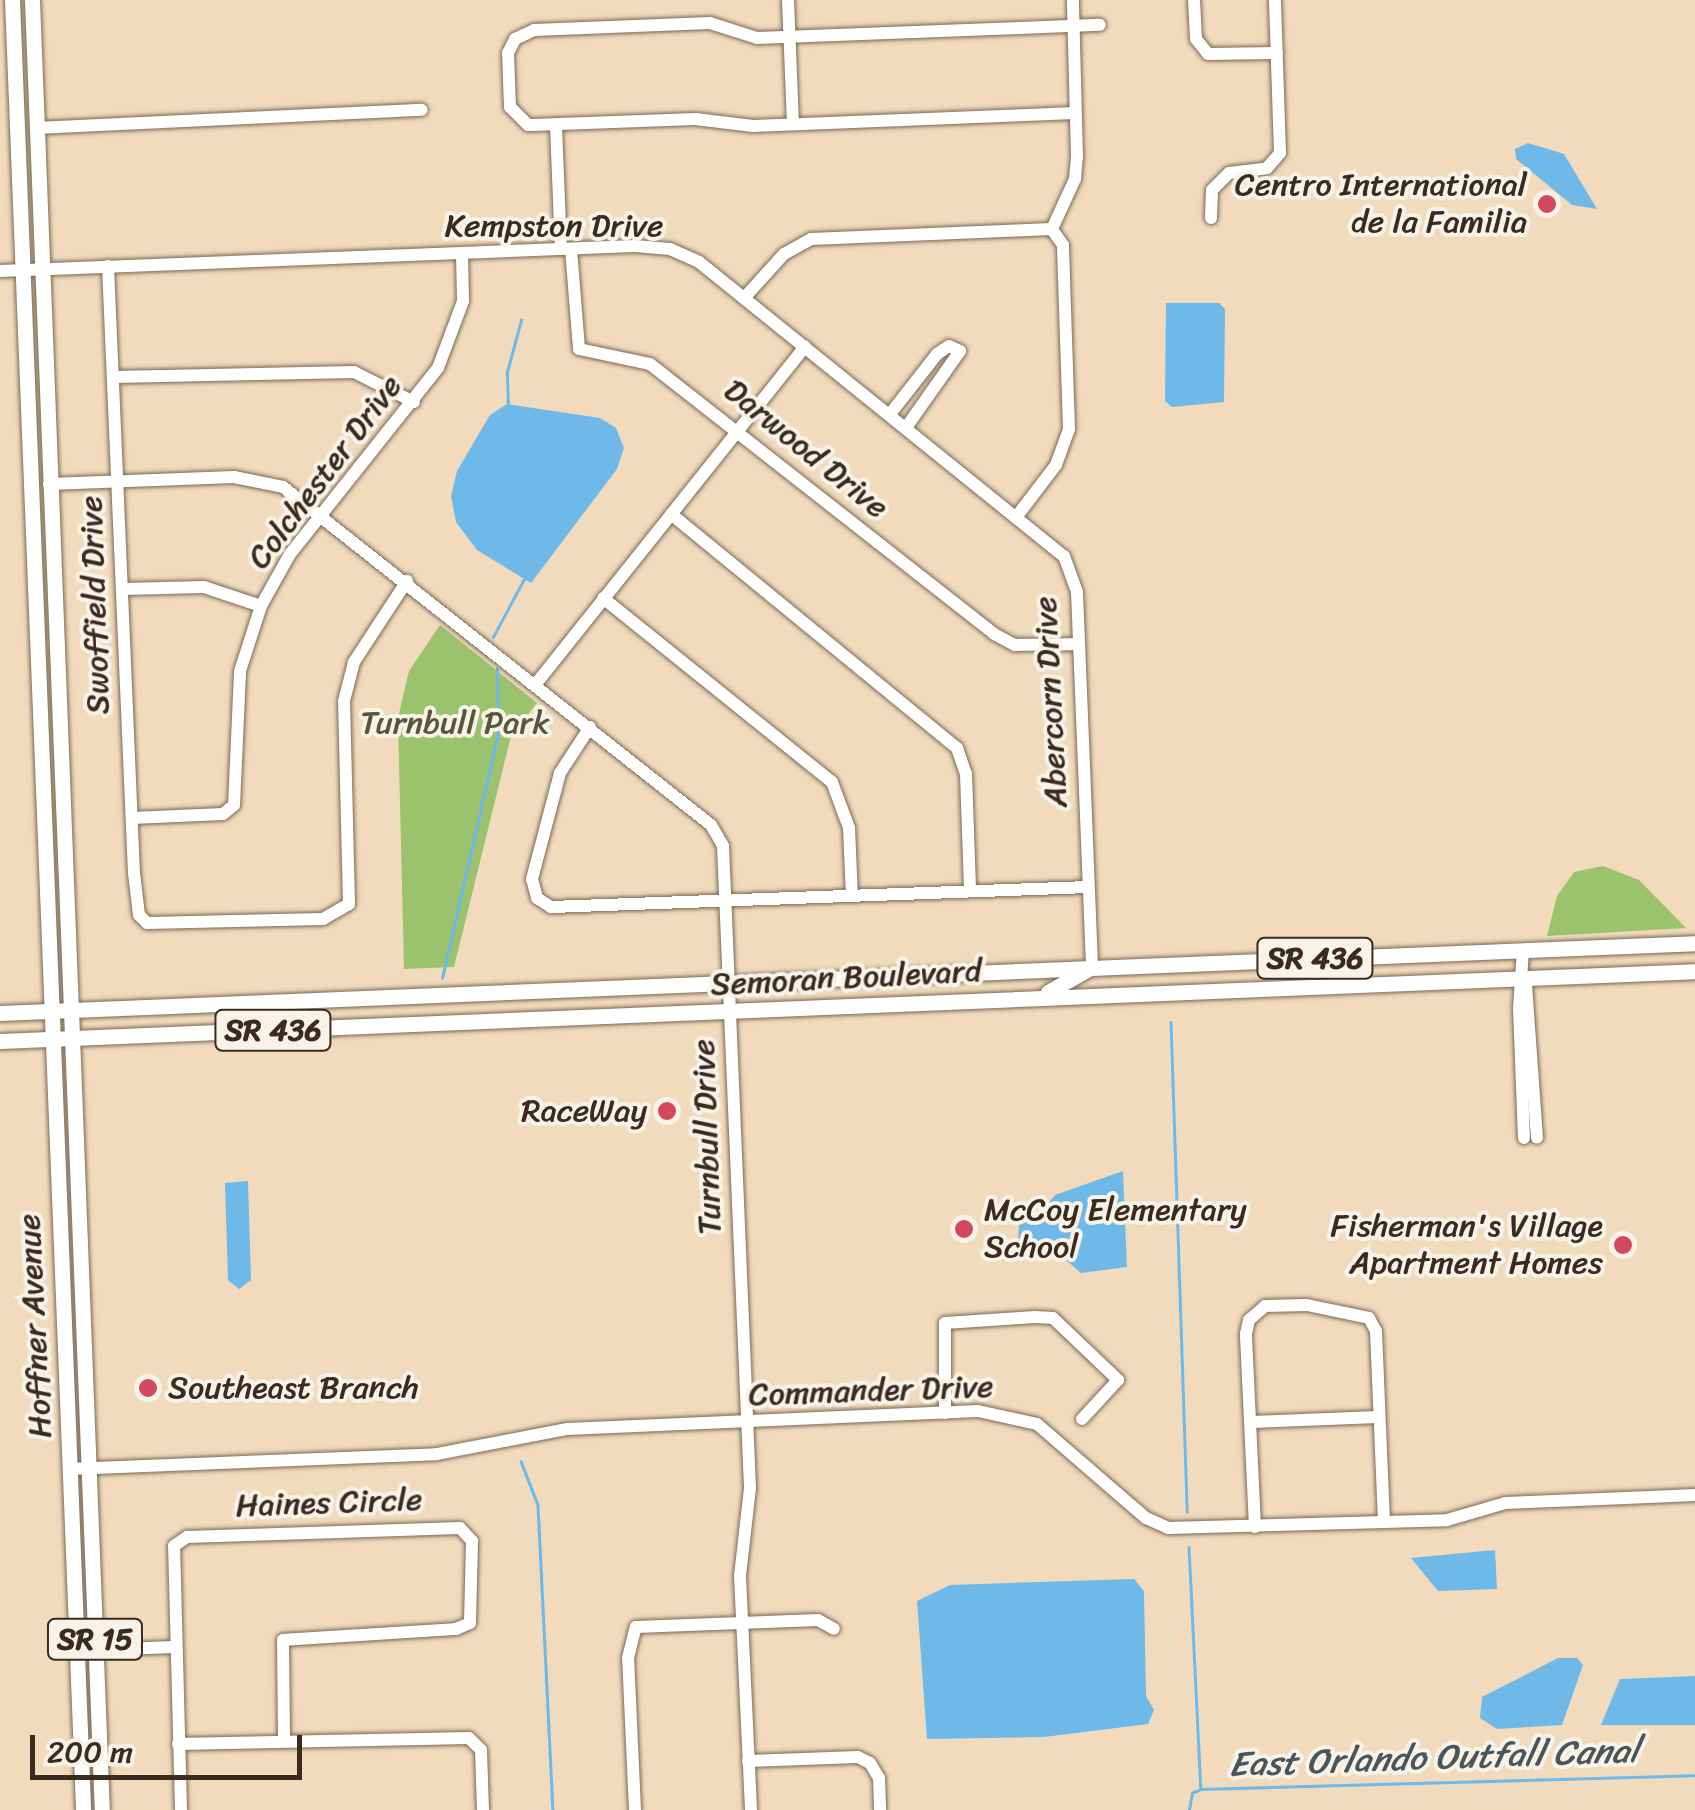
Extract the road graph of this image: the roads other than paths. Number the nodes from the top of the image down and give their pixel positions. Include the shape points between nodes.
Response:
1 (12, 0) edge
2 (32, 0) edge
3 (788, 0) edge
4 (1073, 0) edge
5 (1194, 0) edge
6 (1275, 0) edge
7 (1100, 24) dead end
8 (1074, 25) junction
9 (7, 37) edge
10 (791, 37) junction
11 (1276, 53) junction
12 (422, 110) dead end
13 (1075, 113) junction
14 (793, 124) junction
15 (556, 126) junction
16 (36, 128) junction
17 (1212, 218) dead end
18 (1052, 230) junction
19 (566, 249) junction
20 (462, 253) junction
21 (108, 266) junction
22 (32, 270) junction
23 (0, 271) edge
24 (745, 298) junction
25 (806, 347) junction
26 (114, 377) junction
27 (414, 402) junction
28 (890, 414) junction
29 (907, 426) junction
30 (738, 430) junction
31 (31, 464) junction
32 (118, 482) junction
33 (49, 484) junction
34 (323, 514) junction
35 (671, 514) junction
36 (1017, 516) junction
37 (407, 581) junction
38 (53, 585) junction
39 (122, 590) junction
40 (603, 598) junction
41 (261, 606) junction
42 (1079, 644) junction
43 (536, 684) junction
44 (590, 727) junction
45 (132, 818) junction
46 (1088, 887) junction
47 (970, 890) junction
48 (852, 896) junction
49 (728, 900) junction
50 (1695, 943) edge
51 (1524, 950) junction
52 (1151, 965) junction
53 (1092, 968) junction
54 (1695, 971) edge
55 (1524, 977) junction
56 (729, 983) junction
57 (446, 995) junction
58 (1098, 995) junction
59 (1035, 997) junction
60 (70, 1010) junction
61 (51, 1011) junction
62 (730, 1011) junction
63 (0, 1013) edge
64 (396, 1025) junction
65 (71, 1038) junction
66 (51, 1039) junction
67 (0, 1041) edge
68 (1531, 1138) dead end
69 (944, 1412) junction
70 (1378, 1417) junction
71 (1082, 1420) dead end
72 (747, 1422) junction
73 (1252, 1422) junction
74 (88, 1468) junction
75 (70, 1469) junction
76 (1695, 1495) edge
77 (1384, 1521) junction
78 (1254, 1526) junction
79 (743, 1621) junction
80 (834, 1629) dead end
81 (174, 1647) junction
82 (96, 1650) junction
83 (284, 1741) junction
84 (178, 1744) junction
85 (748, 1761) junction
86 (84, 1810) edge
87 (102, 1810) edge
88 (181, 1810) edge
89 (483, 1810) edge
90 (634, 1810) edge
91 (750, 1810) edge
92 (880, 1810) edge

1 - 9 main road, Hoffner Avenue / SR 15
2 - 16 main road, Hoffner Avenue / SR 15
3 - 10 street
4 - 8 street
5 - 11 street via 1196,39 1208,54
6 - 11 street
7 - 8 street
8 - 10 street
8 - 13 street
9 - 16 main road via 27,56
9 - 22 main road, Hoffner Avenue / SR 15
10 - 14 street
10 - 15 street via 757,38 710,23 534,30 514,38 508,53 510,107 528,125
11 - 17 street via 1280,153 1267,168 1230,173 1212,190
12 - 16 street
13 - 14 street
13 - 18 street via 1075,180
14 - 15 street via 695,119
15 - 19 street, Darwood Drive
16 - 22 main road, Hoffner Avenue / SR 15
18 - 24 street via 811,239 784,254
18 - 36 street via 1064,261 1069,429 1056,465
19 - 20 street, Kempston Drive
19 - 24 street, Kempston Drive via 670,248
19 - 30 street, Darwood Drive via 578,349 650,364
20 - 21 street, Kempston Drive
20 - 27 street, Colchester Drive via 463,300 455,333
21 - 22 street, Kempston Drive
21 - 26 street, Swoffield Drive
22 - 23 street, Kempston Drive
22 - 31 main road, Hoffner Avenue / SR 15
22 - 33 main road, Hoffner Avenue / SR 15
24 - 25 street, Kempston Drive
25 - 28 street, Kempston Drive
25 - 30 street
26 - 27 street via 354,372
26 - 32 street, Swoffield Drive
27 - 34 street, Colchester Drive
28 - 29 street, Kempston Drive
28 - 29 street via 937,354 949,346 960,352
29 - 36 street, Kempston Drive
30 - 35 street
30 - 42 street, Darwood Drive via 994,634 1015,645
31 - 38 main road via 43,478 46,575
31 - 61 main road, Hoffner Avenue / SR 15
32 - 33 street, Turnbull Drive
32 - 34 street, Turnbull Drive via 259,478
32 - 39 street, Swoffield Drive
33 - 38 main road, Hoffner Avenue / SR 15
34 - 37 street, Turnbull Drive
34 - 41 street, Colchester Drive
35 - 40 street
35 - 47 street via 957,748 966,774
36 - 42 street, Abercorn Drive via 1064,556 1077,592
37 - 43 street, Turnbull Drive
37 - 45 street, Swoffield Drive via 354,662 344,701 350,888 340,914 162,924 139,915
38 - 60 main road, Hoffner Avenue / SR 15
39 - 41 street via 204,587
39 - 45 street, Swoffield Drive
40 - 43 street
40 - 48 street via 832,782 850,828
41 - 45 street, Colchester Drive via 234,715 234,806 222,814
42 - 46 street, Abercorn Drive
43 - 44 street, Turnbull Drive
44 - 49 street, Turnbull Drive via 710,825 723,846
44 - 49 street via 560,773 532,879 537,898 551,906
46 - 47 street
46 - 53 street, Abercorn Drive
47 - 48 street
48 - 49 street
49 - 56 street, Turnbull Drive
50 - 51 main road, Semoran Boulevard / SR 436
51 - 52 main road, Semoran Boulevard / SR 436
51 - 55 street
52 - 53 main road, Semoran Boulevard / SR 436
52 - 58 main road via 1121,972
53 - 56 main road, Semoran Boulevard / SR 436
53 - 59 main road
54 - 55 main road, Semoran Boulevard / SR 436
55 - 58 main road, Semoran Boulevard / SR 436
55 - 68 street via 1518,1008
56 - 57 main road, Semoran Boulevard / SR 436
56 - 62 street, Turnbull Drive
57 - 60 main road, Semoran Boulevard / SR 436
57 - 64 main road via 419,1005
58 - 59 main road, Semoran Boulevard / SR 436
59 - 62 main road, Semoran Boulevard / SR 436
60 - 61 main road, Semoran Boulevard / SR 436
60 - 65 main road, Hoffner Avenue / SR 15
61 - 63 main road, Semoran Boulevard / SR 436
61 - 66 main road, Hoffner Avenue / SR 15
62 - 64 main road, Semoran Boulevard / SR 436
62 - 72 street, Turnbull Drive
64 - 65 main road, Semoran Boulevard / SR 436
65 - 66 main road, Semoran Boulevard / SR 436
65 - 74 main road, Hoffner Avenue / SR 15
66 - 67 main road, Semoran Boulevard / SR 436
66 - 75 main road, Hoffner Avenue / SR 15
69 - 71 street via 945,1323 1053,1318 1118,1380
69 - 72 street, Commander Drive
69 - 78 street, Commander Drive via 999,1412 1036,1424 1158,1524
70 - 73 street
70 - 73 street via 1376,1331 1369,1318 1307,1304 1256,1310 1246,1334
70 - 77 street
72 - 74 street, Commander Drive via 568,1429 437,1454
72 - 79 street, Turnbull Drive
73 - 78 street
74 - 75 street, Commander Drive
74 - 82 main road, Hoffner Avenue / SR 15
75 - 86 main road, Hoffner Avenue / SR 15
76 - 77 street, Commander Drive via 1506,1503 1447,1520
77 - 78 street, Commander Drive
79 - 80 street via 818,1620
79 - 85 street, Turnbull Drive
79 - 90 street via 636,1627 628,1643
81 - 82 street
81 - 83 street, Haines Circle via 174,1546 187,1537 447,1526 472,1541 470,1623 456,1630 283,1640
81 - 84 street
82 - 87 main road, Hoffner Avenue / SR 15
83 - 84 street
83 - 89 street via 469,1738 481,1750
84 - 88 street
85 - 91 street, Turnbull Drive
85 - 92 street via 858,1758 879,1778

